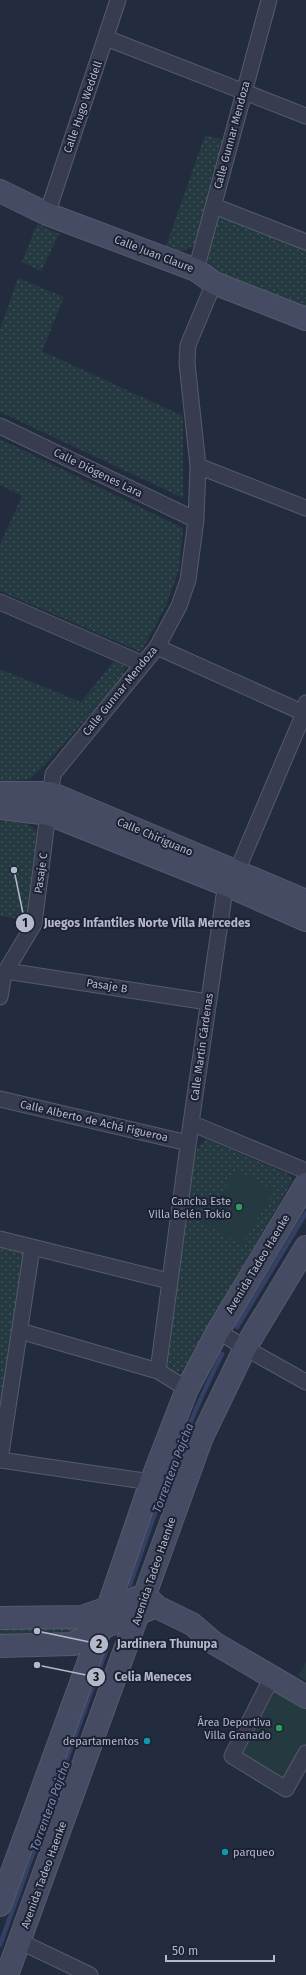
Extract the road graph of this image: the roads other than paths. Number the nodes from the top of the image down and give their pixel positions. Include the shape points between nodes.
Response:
1 (118, 0) edge
2 (269, 0) edge
3 (106, 38) junction
4 (244, 92) junction
5 (306, 116) edge
6 (0, 192) edge
7 (214, 206) junction
8 (47, 214) junction
9 (306, 242) edge
10 (196, 270) junction
11 (214, 283) junction
12 (306, 319) edge
13 (0, 426) edge
14 (198, 466) junction
15 (306, 508) edge
16 (196, 520) junction
17 (0, 602) edge
18 (157, 647) junction
19 (143, 664) junction
20 (305, 710) edge
21 (0, 793) edge
22 (50, 804) junction
23 (0, 808) edge
24 (233, 879) junction
25 (306, 901) edge
26 (306, 920) edge
27 (6, 971) junction
28 (0, 997) edge
29 (208, 1002) junction
30 (0, 1099) edge
31 (191, 1123) junction
32 (188, 1143) junction
33 (306, 1171) edge
34 (306, 1184) edge
35 (0, 1239) edge
36 (306, 1247) edge
37 (32, 1248) junction
38 (169, 1282) junction
39 (20, 1331) junction
40 (221, 1333) junction
41 (242, 1347) junction
42 (158, 1371) junction
43 (306, 1382) edge
44 (187, 1389) junction
45 (0, 1460) edge
46 (151, 1482) junction
47 (148, 1605) junction
48 (107, 1607) junction
49 (0, 1618) edge
50 (101, 1628) junction
51 (0, 1646) edge
52 (272, 1678) junction
53 (306, 1697) edge
54 (306, 1753) edge
55 (0, 1905) edge
56 (19, 1941) junction
57 (7, 1975) edge
58 (90, 1975) edge

1 - 3 street, Calle Hugo Weddell
2 - 4 street, Calle Gunnar Mendoza
3 - 4 street
3 - 8 street, Calle Hugo Weddell
4 - 5 street
4 - 7 street, Calle Gunnar Mendoza
6 - 8 main road, Calle Juan Claure
7 - 9 street
7 - 10 street, Calle Gunnar Mendoza
8 - 10 main road, Calle Juan Claure
10 - 11 main road, Calle Juan Claure
11 - 12 main road, Calle Juan Claure
11 - 14 street, Calle Gunnar Mendoza via 188,345 187,363
13 - 16 street, Calle Diógenes Lara
14 - 15 street
14 - 16 street, Calle Gunnar Mendoza
16 - 18 street, Calle Gunnar Mendoza via 188,580
17 - 19 street
18 - 19 street, Calle Gunnar Mendoza
18 - 20 street
19 - 22 street, Calle Gunnar Mendoza via 53,774
20 - 24 street, Calle Martín Cárdenas
21 - 22 main road, Calle Chiriguano
22 - 23 main road, Calle Chiriguano
22 - 24 main road, Calle Chiriguano
22 - 27 street, Pasaje C via 34,924
24 - 25 main road, Calle Chiriguano
24 - 26 main road, Calle Chiriguano
24 - 29 street, Calle Martín Cárdenas via 224,896
27 - 28 street, Pasaje C
27 - 29 street, Pasaje B
29 - 31 street, Calle Martín Cárdenas
30 - 32 street, Calle Alberto de Achá Figueroa
31 - 32 street, Calle Martín Cárdenas
31 - 33 street
32 - 38 street, Calle Martín Cárdenas
34 - 40 main road, Avenida Tadeo Haenke
35 - 37 street
36 - 41 main road, Avenida Tadeo Haenke
37 - 38 street
37 - 39 street
38 - 42 street, Calle Martín Cárdenas
39 - 42 street
39 - 45 street
40 - 41 street
40 - 44 main road, Avenida Tadeo Haenke
41 - 43 street
41 - 47 main road, Avenida Tadeo Haenke via 202,1437
42 - 44 street
44 - 46 main road, Avenida Tadeo Haenke
45 - 46 street
46 - 48 main road, Avenida Tadeo Haenke
47 - 48 main road
47 - 50 main road
47 - 52 main road via 192,1624 214,1643
47 - 56 main road, Avenida Tadeo Haenke
48 - 49 main road via 82,1617
48 - 50 main road, Avenida Tadeo Haenke
50 - 51 main road via 72,1644
50 - 55 main road, Avenida Tadeo Haenke
52 - 53 main road
52 - 54 street via 232,1756 286,1789
56 - 57 main road, Avenida Tadeo Haenke
56 - 58 street

